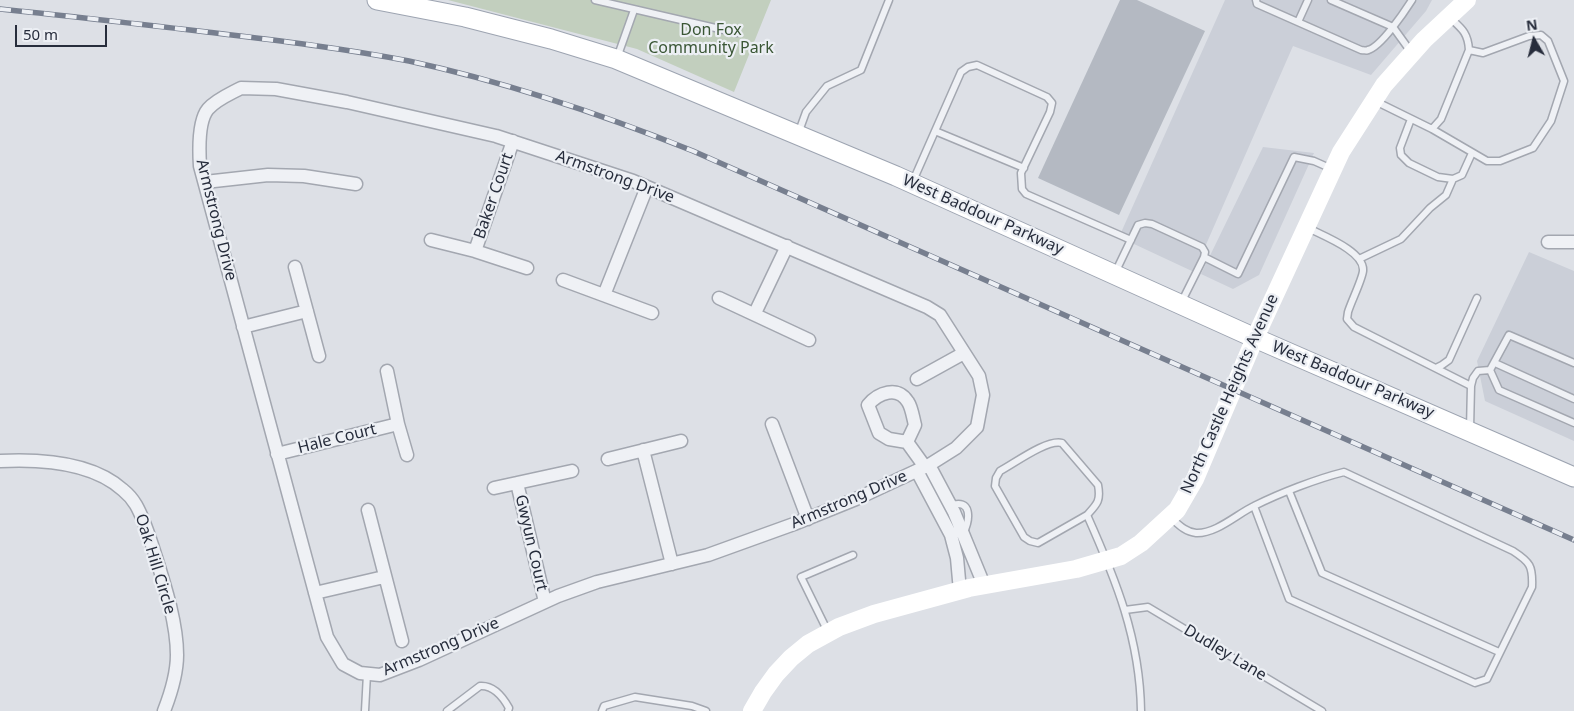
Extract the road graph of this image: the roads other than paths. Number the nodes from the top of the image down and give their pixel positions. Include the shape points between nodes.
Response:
1 (377, 0) edge
2 (595, 0) edge
3 (889, 0) edge
4 (1256, 0) edge
5 (1308, 0) edge
6 (1331, 0) edge
7 (1412, 0) edge
8 (1467, 0) edge
9 (634, 10) junction
10 (1449, 17) junction
11 (1298, 22) junction
12 (1393, 27) junction
13 (737, 33) dead end
14 (1469, 50) junction
15 (1412, 54) junction
16 (616, 59) junction
17 (1374, 100) junction
18 (1411, 119) junction
19 (1432, 129) junction
20 (935, 131) junction
21 (798, 135) junction
22 (513, 141) junction
23 (1472, 152) junction
24 (1024, 168) junction
25 (1332, 169) junction
26 (1453, 179) junction
27 (205, 182) junction
28 (912, 183) junction
29 (356, 184) dead end
30 (648, 187) junction
31 (1305, 227) junction
32 (431, 240) dead end
33 (1131, 240) junction
34 (1548, 242) dead end
35 (1574, 242) edge
36 (787, 246) junction
37 (475, 251) junction
38 (1204, 257) junction
39 (1359, 259) junction
40 (295, 267) dead end
41 (527, 268) dead end
42 (1114, 274) junction
43 (563, 280) dead end
44 (604, 295) junction
45 (719, 298) dead end
46 (1477, 298) dead end
47 (1181, 304) junction
48 (307, 311) junction
49 (652, 313) dead end
50 (754, 313) junction
51 (243, 327) junction
52 (1255, 338) junction
53 (810, 340) dead end
54 (964, 353) junction
55 (319, 356) dead end
56 (1496, 363) junction
57 (1574, 363) edge
58 (1436, 368) junction
59 (1490, 370) junction
60 (387, 371) dead end
61 (917, 379) dead end
62 (1471, 386) junction
63 (1574, 399) edge
64 (1574, 423) edge
65 (398, 424) junction
66 (772, 424) dead end
67 (1470, 431) junction
68 (681, 441) dead end
69 (907, 442) dead end
70 (643, 450) junction
71 (277, 454) junction
72 (407, 454) dead end
73 (608, 459) dead end
74 (0, 461) edge
75 (924, 467) junction
76 (572, 471) dead end
77 (1574, 476) edge
78 (517, 483) junction
79 (494, 488) dead end
80 (1289, 491) junction
81 (951, 505) junction
82 (1254, 506) junction
83 (368, 510) dead end
84 (939, 511) junction
85 (1087, 515) junction
86 (1170, 516) junction
87 (808, 518) junction
88 (958, 537) junction
89 (853, 555) dead end
90 (1107, 560) junction
91 (672, 564) junction
92 (384, 577) junction
93 (984, 585) junction
94 (960, 591) junction
95 (316, 593) junction
96 (544, 602) junction
97 (1125, 610) junction
98 (829, 633) junction
99 (402, 641) dead end
100 (1499, 652) junction
101 (366, 674) junction
102 (164, 711) edge
103 (366, 711) edge
104 (447, 711) edge
105 (508, 711) edge
106 (602, 711) edge
107 (706, 711) edge
108 (752, 711) edge
109 (1141, 711) edge
110 (1322, 711) edge

1 - 16 main road, West Baddour Parkway via 465,17
2 - 9 lane
3 - 21 lane via 861,70 827,86 806,112
4 - 11 lane via 1257,4
5 - 11 lane
6 - 12 lane
7 - 12 lane
8 - 10 street, North Castle Heights Avenue
9 - 13 lane
9 - 16 lane
10 - 14 lane via 1465,33
10 - 15 street, North Castle Heights Avenue
11 - 12 lane via 1361,50 1375,46
12 - 15 lane
14 - 19 lane via 1442,119
14 - 23 lane via 1483,53 1529,36 1541,35 1548,41 1564,81 1551,121 1533,148 1500,161 1487,161
15 - 17 street, North Castle Heights Avenue
16 - 21 main road, West Baddour Parkway
17 - 18 lane
17 - 25 street, North Castle Heights Avenue
18 - 19 lane
18 - 26 lane via 1400,148 1401,155 1409,163 1438,177
19 - 23 lane
20 - 24 lane
20 - 24 lane via 961,72 968,66 977,65 1047,97 1052,104
20 - 28 lane
21 - 28 main road, West Baddour Parkway
22 - 27 street, Armstrong Drive via 346,102 276,89 241,88 207,109 199,146
22 - 30 street, Armstrong Drive
22 - 37 street, Baker Court
23 - 26 lane via 1462,175
24 - 33 lane via 1020,181 1026,194
25 - 31 street, North Castle Heights Avenue
25 - 38 lane via 1294,157 1238,274
26 - 39 lane via 1446,195 1401,240
27 - 29 street via 268,175 304,176
27 - 51 street, Armstrong Drive
28 - 42 main road, West Baddour Parkway
30 - 36 street, Armstrong Drive
30 - 44 street
31 - 39 lane via 1353,252
31 - 52 street, North Castle Heights Avenue
32 - 37 street, Baker Court
33 - 38 lane via 1138,225 1152,224 1202,246
33 - 42 lane
34 - 35 street
36 - 50 street
36 - 54 street, Armstrong Drive via 928,307 940,315
37 - 41 street, Baker Court
38 - 47 lane
39 - 58 lane via 1363,271 1347,319 1354,327
40 - 48 street
42 - 47 main road, West Baddour Parkway
43 - 44 street
44 - 49 street
45 - 50 street
46 - 58 lane via 1448,360
47 - 52 main road, West Baddour Parkway
48 - 51 street
48 - 55 street
50 - 53 street
51 - 71 street, Armstrong Drive
52 - 67 main road, West Baddour Parkway
52 - 86 street, North Castle Heights Avenue via 1195,479
54 - 61 street
54 - 75 street, Armstrong Drive via 979,376 983,395 977,427 956,448
56 - 57 lane via 1509,335
56 - 59 lane
56 - 63 lane
58 - 62 lane
59 - 62 lane via 1478,371
59 - 64 lane via 1499,390
60 - 65 street, Hale Court
62 - 67 lane
65 - 71 street, Hale Court
65 - 72 street, Hale Court
66 - 87 street
67 - 77 main road, West Baddour Parkway
68 - 70 street
69 - 75 street, Armstrong Drive
70 - 73 street
70 - 91 street
71 - 95 street, Armstrong Drive
74 - 102 street, Oak Hill Circle via 38,460 84,469 116,485 136,504 160,570 175,634 174,681
75 - 81 street, Armstrong Drive
75 - 84 street, Armstrong Drive
75 - 87 street, Armstrong Drive
76 - 78 street, Gwyun Court
78 - 79 street, Gwyun Court
78 - 96 street, Gwyun Court
80 - 82 lane
80 - 100 lane via 1322,573
80 - 100 lane via 1344,472 1513,550 1527,560 1532,573 1532,587
81 - 84 lane
81 - 88 street, Armstrong Drive
82 - 86 lane via 1217,528 1196,533 1185,530
82 - 100 lane via 1289,599 1475,683 1487,679
83 - 92 street
84 - 88 street, Armstrong Drive
85 - 85 lane via 1098,502 1098,485 1062,443 1047,445 1000,471 996,478 995,486 1024,537 1030,541 1038,543
85 - 90 lane
86 - 90 street, North Castle Heights Avenue via 1141,543 1121,556
87 - 91 street, Armstrong Drive via 708,555
88 - 93 street, Armstrong Drive
88 - 94 street, Armstrong Drive
89 - 98 lane via 801,577
90 - 93 street, North Castle Heights Avenue via 1076,569
90 - 97 lane
91 - 96 street, Armstrong Drive via 597,582
92 - 95 street
92 - 99 street
93 - 94 street, North Castle Heights Avenue
94 - 98 street, North Castle Heights Avenue via 874,614
95 - 101 street, Armstrong Drive via 327,637 343,664
96 - 101 street, Armstrong Drive via 419,660 380,675
97 - 109 lane via 1141,689
97 - 110 lane, Dudley Lane via 1148,607
98 - 108 street, North Castle Heights Avenue via 791,658 771,680
101 - 103 lane
104 - 105 lane via 480,686 487,685 506,702
106 - 107 lane via 604,706 635,697

